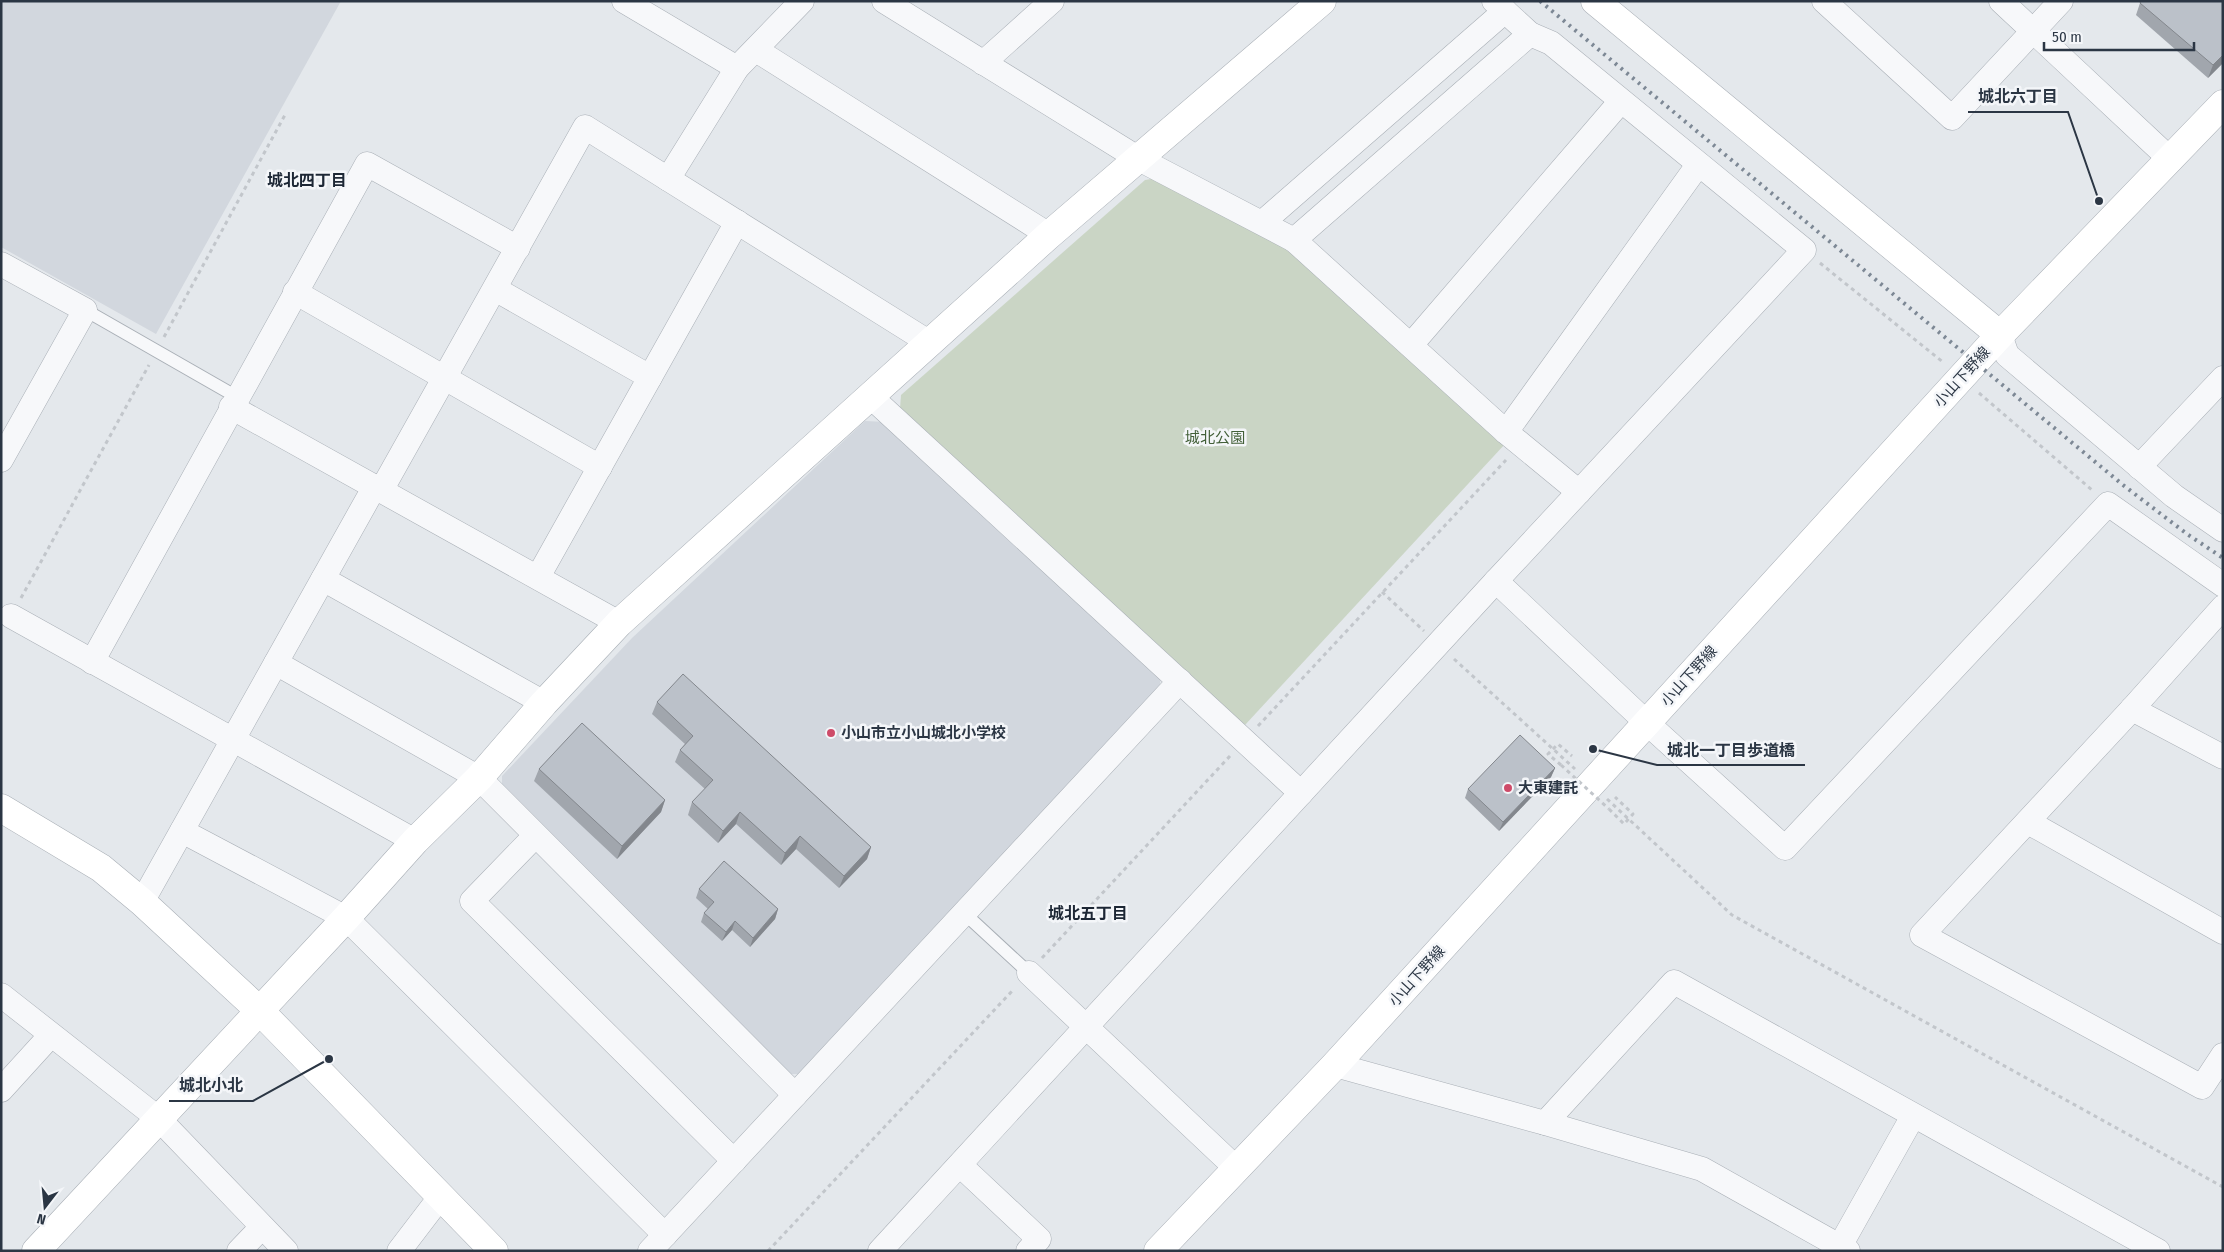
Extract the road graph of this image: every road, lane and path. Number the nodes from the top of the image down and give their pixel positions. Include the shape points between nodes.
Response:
1 (624, 1) edge
2 (802, 1) edge
3 (884, 1) edge
4 (1052, 1) edge
5 (1322, 1) edge
6 (1595, 1) edge
7 (1824, 1) edge
8 (2001, 1) edge
9 (2060, 1) edge
10 (1500, 6) edge
11 (2033, 31) junction
12 (1530, 34) junction
13 (756, 50) junction
14 (983, 63) junction
15 (737, 68) junction
16 (1621, 101) junction
17 (2223, 104) edge
18 (286, 113) dead end
19 (1139, 159) junction
20 (2171, 160) junction
21 (1698, 165) junction
22 (668, 179) junction
23 (737, 222) junction
24 (1263, 222) junction
25 (1050, 235) junction
26 (1294, 240) junction
27 (518, 248) junction
28 (1, 264) edge
29 (495, 289) junction
30 (295, 292) junction
31 (85, 310) junction
32 (2000, 335) junction
33 (930, 343) junction
34 (1411, 345) junction
35 (156, 351) junction
36 (650, 377) junction
37 (444, 378) junction
38 (2223, 378) edge
39 (870, 396) junction
40 (234, 402) junction
41 (1513, 438) junction
42 (1, 460) edge
43 (600, 467) junction
44 (2139, 467) junction
45 (378, 488) junction
46 (1579, 492) junction
47 (2223, 530) edge
48 (538, 577) junction
49 (323, 579) junction
50 (1496, 581) junction
51 (2223, 585) edge
52 (1382, 592) junction
53 (2223, 607) edge
54 (11, 616) joint
55 (619, 623) junction
56 (1439, 645) junction
57 (92, 662) junction
58 (276, 664) junction
59 (1180, 681) junction
60 (544, 703) junction
61 (2132, 709) junction
62 (1647, 723) junction
63 (233, 740) junction
64 (1244, 741) junction
65 (1572, 756) dead end
66 (2223, 757) edge
67 (480, 778) junction
68 (1592, 784) junction
69 (1302, 794) junction
70 (1616, 797) dead end
71 (1, 808) edge
72 (2028, 822) junction
73 (182, 831) junction
74 (535, 836) junction
75 (415, 841) junction
76 (142, 902) junction
77 (964, 913) junction
78 (346, 918) junction
79 (2223, 932) edge
80 (1029, 973) junction
81 (1, 995) edge
82 (260, 1011) junction
83 (1087, 1028) junction
84 (51, 1035) junction
85 (2223, 1055) edge
86 (1335, 1065) junction
87 (1, 1090) edge
88 (795, 1095) junction
89 (1913, 1116) junction
90 (159, 1119) junction
91 (1545, 1123) junction
92 (734, 1161) junction
93 (960, 1165) junction
94 (1236, 1168) junction
95 (2223, 1187) edge
96 (441, 1196) junction
97 (262, 1226) junction
98 (658, 1243) edge
99 (1844, 1248) edge
100 (36, 1251) edge
101 (240, 1251) edge
102 (286, 1251) edge
103 (399, 1251) edge
104 (494, 1251) edge
105 (768, 1251) edge
106 (880, 1251) edge
107 (1028, 1251) edge
108 (1158, 1251) edge
109 (2158, 1251) edge

1 - 15 street
2 - 13 street
3 - 14 street
4 - 14 street
5 - 19 street
6 - 32 street
7 - 11 street via 1952,118
8 - 11 street
9 - 11 street
10 - 12 street
10 - 24 street
11 - 20 street
12 - 16 street via 1551,43
12 - 26 street
13 - 15 street
13 - 25 street
14 - 19 street
15 - 22 street
16 - 21 street
16 - 34 street
17 - 20 street, 小山下野線
18 - 35 path
19 - 24 street
19 - 25 street
20 - 32 street, 小山下野線
21 - 41 street
21 - 46 street via 1804,250
22 - 23 street
22 - 27 street via 585,127
23 - 33 street
23 - 36 street
24 - 26 street
25 - 33 street
26 - 34 street
27 - 29 street
27 - 30 street via 367,164
28 - 31 street
29 - 36 street
29 - 37 street
30 - 37 street
30 - 40 street
31 - 35 lane
31 - 42 street
32 - 44 street via 2007,355
32 - 62 street, 小山下野線
33 - 39 street
34 - 41 street
35 - 40 lane
35 - 54 path
36 - 43 street
37 - 43 street
37 - 45 street
38 - 44 street
39 - 55 street
39 - 59 street
40 - 45 street
40 - 57 street
41 - 46 street
41 - 52 path
43 - 48 street
44 - 47 street
45 - 48 street
45 - 49 street
46 - 50 street
48 - 55 street
49 - 58 street
49 - 60 street
50 - 56 street
50 - 62 street
51 - 62 street via 2108,504 1785,848
52 - 56 path
52 - 64 path
53 - 61 street
54 - 57 street
55 - 60 street
56 - 68 path
56 - 69 street
57 - 63 street
58 - 63 street
58 - 67 street
59 - 64 street
59 - 77 street
60 - 67 street
61 - 66 street
61 - 72 street
62 - 68 street, 小山下野線
63 - 73 street
63 - 75 street
64 - 69 street
64 - 80 path
65 - 70 path, bridge via 1558,744 1548,754 1624,824 1633,814
67 - 74 street
67 - 75 street
68 - 86 street, 小山下野線
68 - 95 path via 1732,916
69 - 83 street
71 - 76 street via 101,868
72 - 79 street
72 - 85 street via 1922,935 2202,1087
73 - 76 street
73 - 78 street
74 - 88 street
74 - 92 street via 472,901
75 - 78 street
76 - 82 street
77 - 80 lane
77 - 88 street
78 - 82 street
78 - 98 street
80 - 83 street
80 - 105 path
81 - 84 street
82 - 90 street
82 - 96 street
83 - 93 street
83 - 94 street
84 - 87 street
84 - 90 street
86 - 91 street
86 - 94 street, 小山下野線
88 - 92 street
89 - 91 street via 1674,982
89 - 99 street
89 - 109 street
90 - 97 street
90 - 100 street
91 - 99 street via 1702,1169
92 - 98 street
93 - 106 street
93 - 107 street via 1039,1239
94 - 108 street, 小山下野線
96 - 103 street
96 - 104 street
97 - 101 street
97 - 102 street

